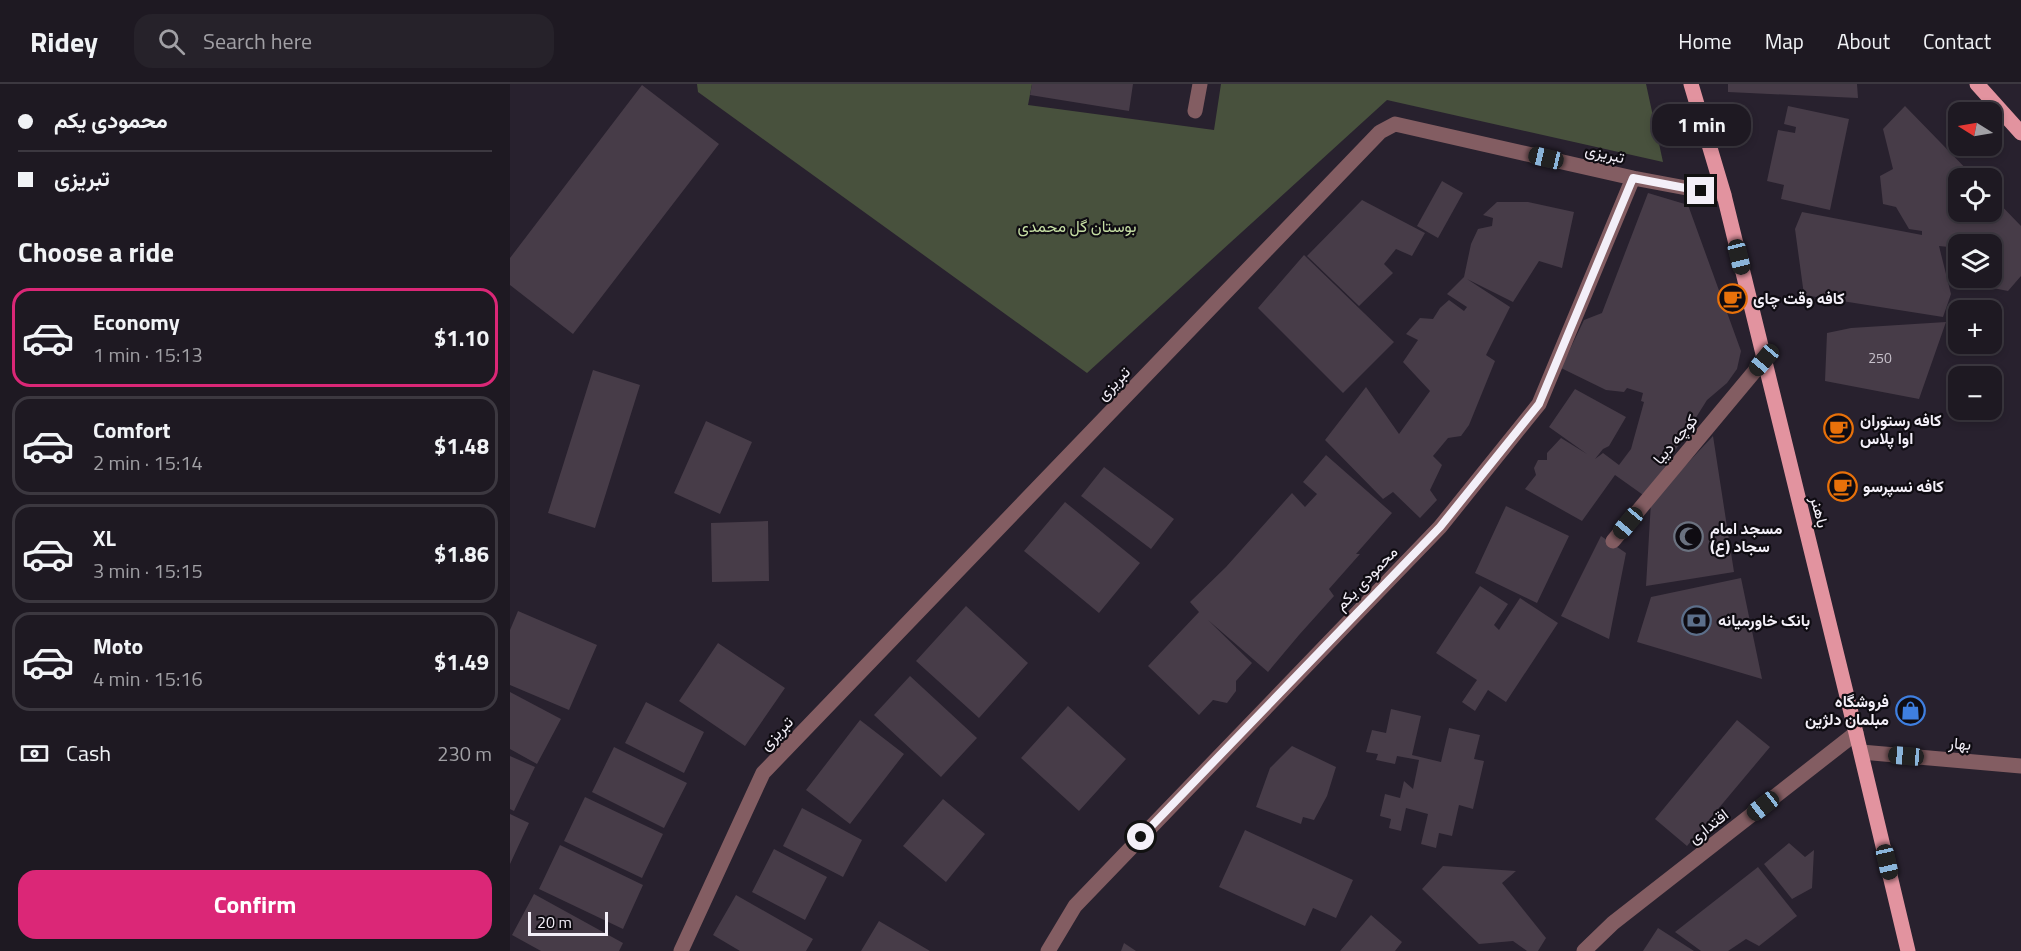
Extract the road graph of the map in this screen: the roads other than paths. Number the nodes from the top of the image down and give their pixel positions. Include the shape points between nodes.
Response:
1 (1200, 84) edge
2 (1691, 84) edge
3 (1977, 84) edge
4 (1196, 111) dead end
5 (2021, 131) edge
6 (1633, 178) junction
7 (1724, 195) junction
8 (1764, 360) junction
9 (1613, 541) dead end
10 (1856, 733) junction
11 (1861, 752) junction
12 (2021, 766) edge
13 (681, 951) edge
14 (1048, 951) edge
15 (1584, 951) edge
16 (1908, 951) edge

1 - 4 street
2 - 7 main road, باهنر
3 - 5 main road
6 - 7 street, تبریزی
6 - 13 street, تبریزی via 1395,124 1380,132 763,773
6 - 14 street, محمودی یکم via 1539,404 1440,527 1075,906
7 - 8 main road, باهنر
8 - 9 street, کوچه دیبا
8 - 10 main road, باهنر
10 - 11 main road, باهنر
10 - 15 street, اقتداری via 1613,923
11 - 12 street, بهار
11 - 16 main road, باهنر

